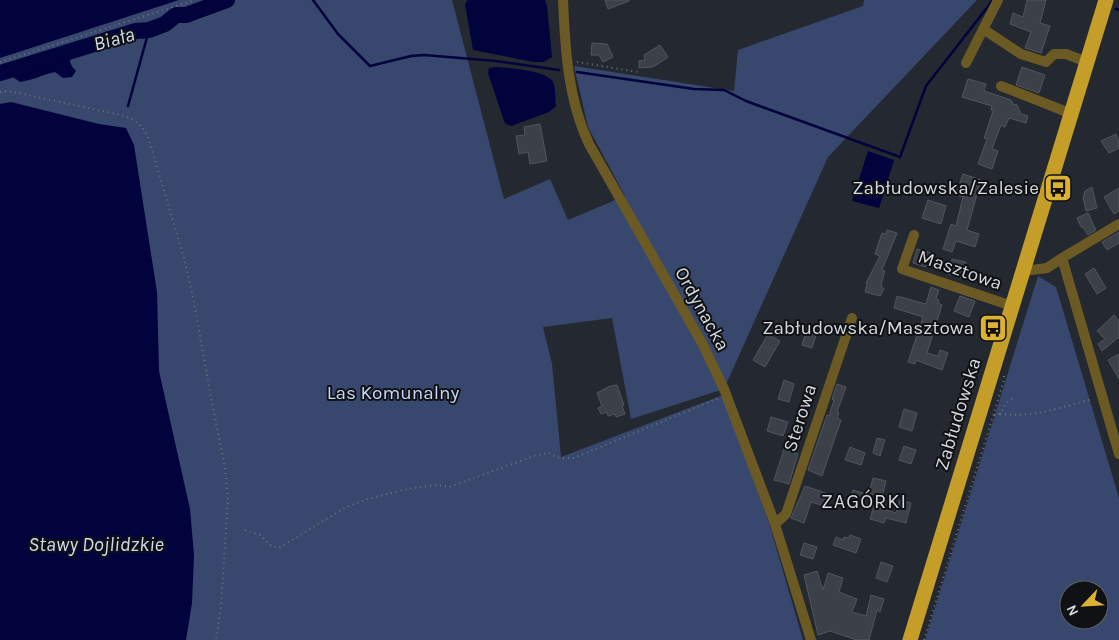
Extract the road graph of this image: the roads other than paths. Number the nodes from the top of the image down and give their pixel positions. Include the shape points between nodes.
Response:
1 (563, 0) edge
2 (998, 0) edge
3 (1106, 0) edge
4 (983, 29) junction
5 (1087, 62) junction
6 (966, 63) dead end
7 (1001, 86) dead end
8 (1072, 114) junction
9 (1119, 224) edge
10 (914, 235) dead end
11 (1062, 258) junction
12 (1024, 271) junction
13 (1012, 306) junction
14 (852, 318) dead end
15 (1115, 428) edge
16 (1119, 454) edge
17 (775, 524) junction
18 (811, 640) edge
19 (910, 640) edge

1 - 17 street, Ordynacka via 568,61 576,111 584,133 702,343 726,394
2 - 4 street
3 - 5 highway, Zabłudowska
4 - 5 street via 1020,54 1046,62 1054,54 1066,54
4 - 6 street
5 - 8 highway, Zabłudowska
7 - 8 street
8 - 12 highway, Zabłudowska
9 - 11 street
10 - 13 street, Masztowa via 902,269
11 - 12 street via 1046,268
11 - 15 street via 1103,398
12 - 13 highway, Zabłudowska
13 - 19 highway, Zabłudowska
14 - 17 street, Sterowa via 786,514
15 - 16 street
17 - 18 street, Ordynacka

